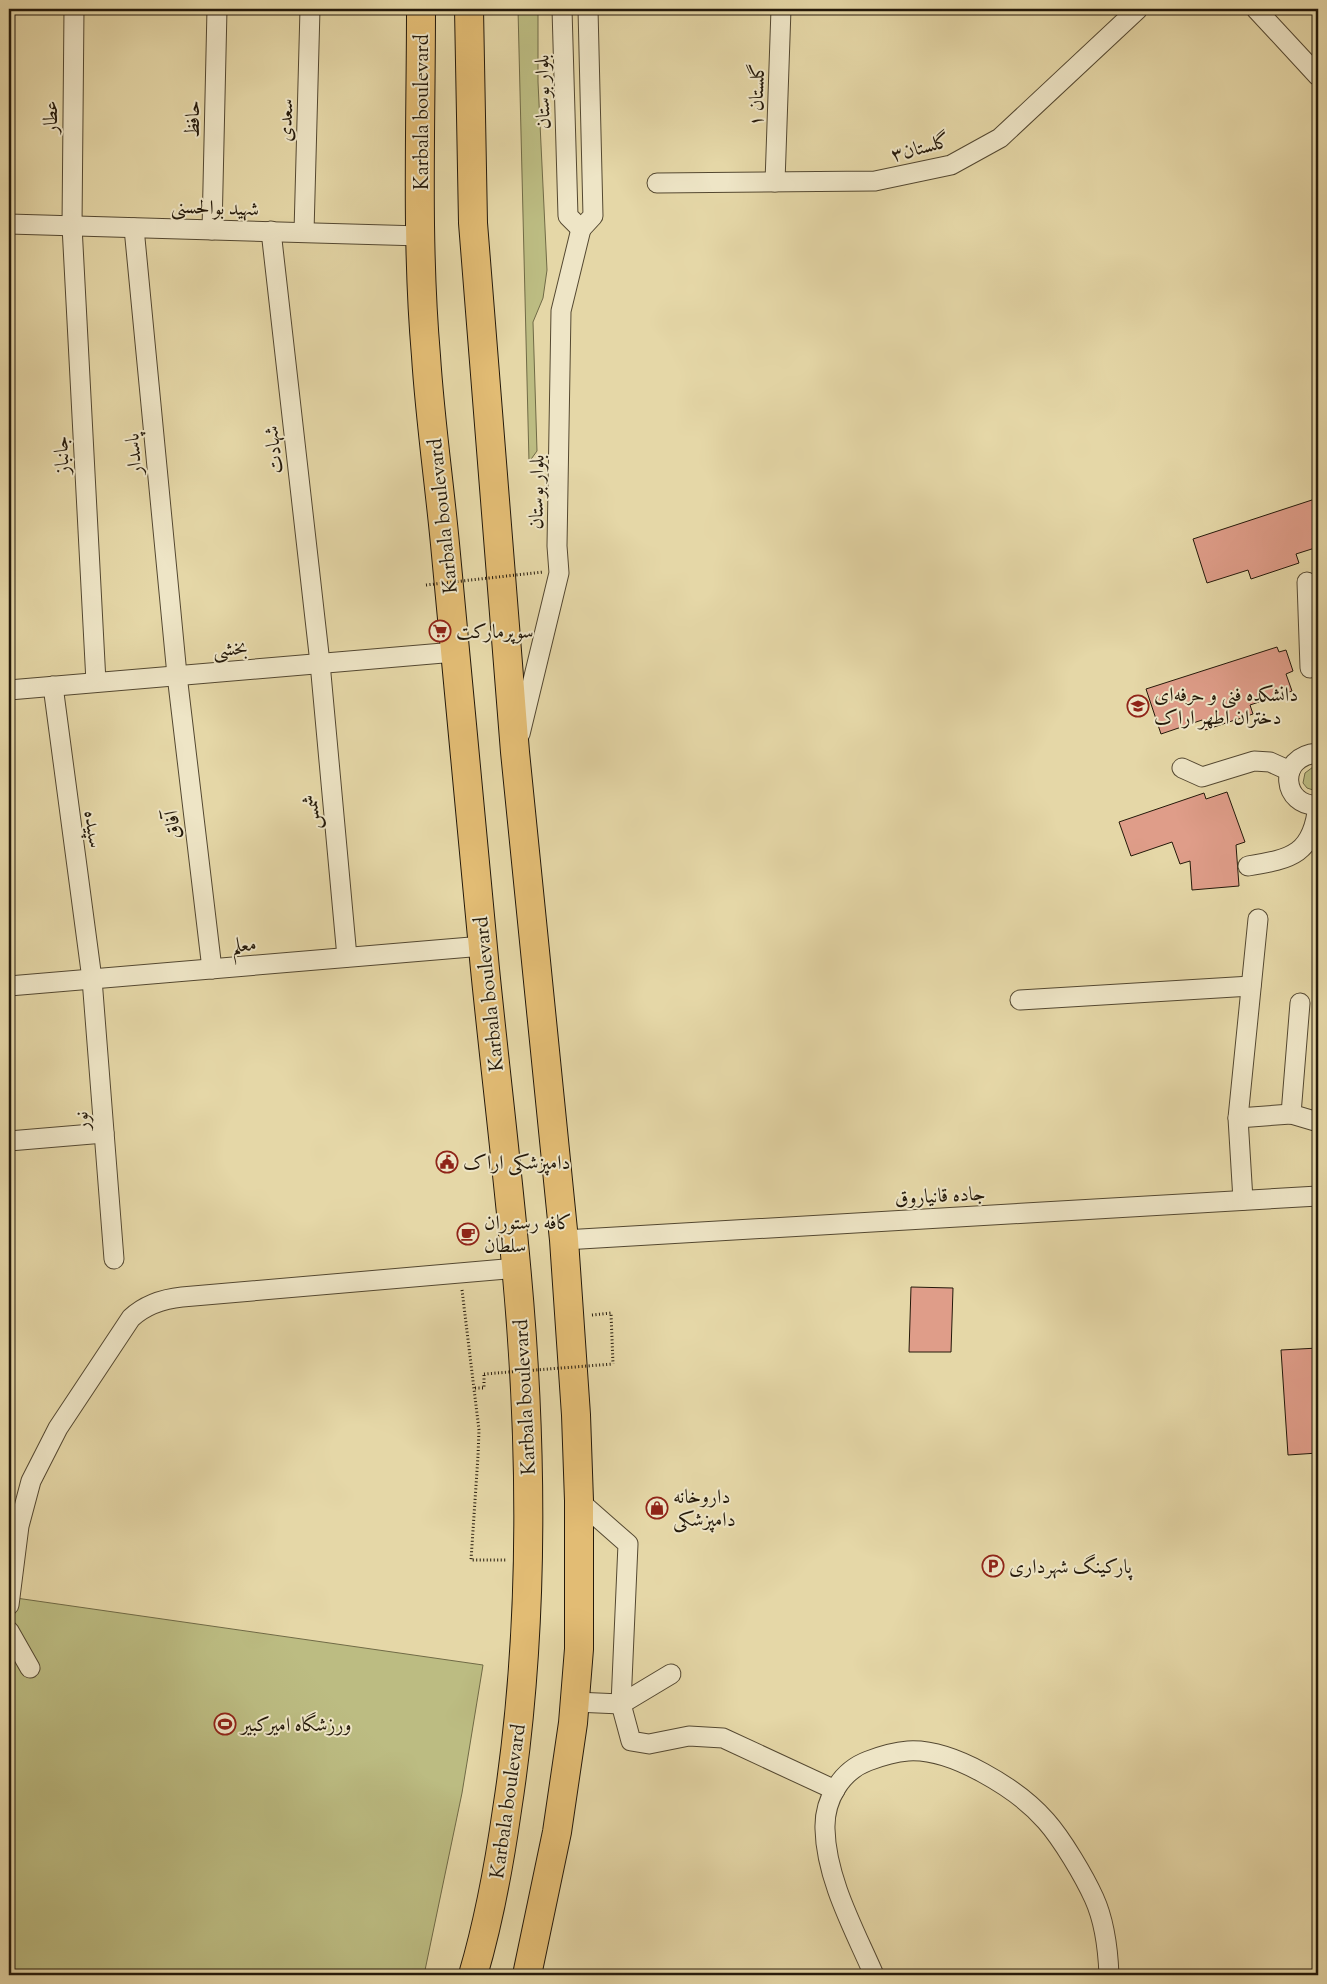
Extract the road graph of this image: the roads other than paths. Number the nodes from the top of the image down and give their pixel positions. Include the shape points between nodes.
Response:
1 (74, 9) edge
2 (217, 9) edge
3 (310, 9) edge
4 (421, 9) edge
5 (469, 9) edge
6 (562, 9) edge
7 (588, 9) edge
8 (782, 9) edge
9 (1138, 9) edge
10 (1256, 9) edge
11 (1318, 76) edge
12 (775, 182) junction
13 (657, 184) dead end
14 (9, 224) edge
15 (72, 226) junction
16 (134, 228) junction
17 (581, 229) junction
18 (212, 230) junction
19 (271, 231) junction
20 (304, 232) junction
21 (421, 236) junction
22 (1307, 582) dead end
23 (1313, 639) edge
24 (456, 652) junction
25 (320, 664) junction
26 (1310, 668) dead end
27 (177, 675) junction
28 (96, 682) junction
29 (53, 686) junction
30 (9, 690) edge
31 (515, 752) junction
32 (1318, 753) edge
33 (1182, 768) dead end
34 (1290, 771) junction
35 (1318, 805) edge
36 (1248, 866) dead end
37 (1258, 919) dead end
38 (483, 946) junction
39 (346, 958) junction
40 (212, 969) junction
41 (92, 979) junction
42 (9, 986) edge
43 (1251, 986) junction
44 (1020, 1000) dead end
45 (1300, 1003) dead end
46 (1292, 1114) junction
47 (1238, 1118) junction
48 (1318, 1122) edge
49 (104, 1132) junction
50 (9, 1141) edge
51 (1318, 1196) edge
52 (1243, 1200) junction
53 (564, 1240) junction
54 (114, 1259) dead end
55 (516, 1268) junction
56 (579, 1501) junction
57 (9, 1605) edge
58 (9, 1631) edge
59 (30, 1668) dead end
60 (671, 1674) dead end
61 (574, 1702) junction
62 (621, 1704) junction
63 (835, 1790) junction
64 (473, 1975) edge
65 (527, 1975) edge
66 (874, 1975) edge
67 (1109, 1975) edge

1 - 15 street, عطار
2 - 18 street, حافظ
3 - 20 street, سعدی
4 - 21 highway, Karbala boulevard
5 - 31 highway via 473,223
6 - 17 street, بلوار بوستان via 568,216
7 - 17 street, بلوار بوستان via 593,216
8 - 12 street, گلستان ۱
9 - 12 street, گلستان۳ via 1000,138 951,166 875,182
10 - 11 street
12 - 13 street, گلستان۳
14 - 15 street, شهید بوالحسنی
15 - 16 street, شهید بوالحسنی
15 - 28 street, جانباز
16 - 18 street, شهید بوالحسنی
16 - 27 street, پاسدار
17 - 31 street, بلوار بوستان via 561,311 559,573
18 - 19 street, شهید بوالحسنی
19 - 20 street, شهید بوالحسنی
19 - 25 street, شهادت
20 - 21 street, شهید بوالحسنی
21 - 24 highway, Karbala boulevard via 425,355
22 - 23 street
23 - 26 street
24 - 25 street, بخشی
24 - 38 highway, Karbala boulevard
25 - 27 street, بخشی
25 - 39 street, شمس
27 - 28 street, بخشی
27 - 40 street, آفاق
28 - 29 street, بخشی
29 - 30 street, بخشی
29 - 41 street, سپیده
31 - 53 highway
32 - 34 street via 1306,754
33 - 34 street via 1202,777 1254,761 1270,762
34 - 35 street via 1288,782 1293,793 1301,802
35 - 36 street via 1316,825 1306,845 1281,861
37 - 43 street
38 - 39 street, معلم
38 - 55 highway, Karbala boulevard
39 - 40 street, معلم
40 - 41 street, معلم
41 - 42 street, معلم
41 - 49 street, نور
43 - 44 street
43 - 47 street
45 - 46 street
46 - 47 street
46 - 48 street
47 - 52 street
49 - 50 street
49 - 54 street, نور
51 - 52 street, جاده قانیاروق
52 - 53 street, جاده قانیاروق
53 - 56 highway
55 - 57 street via 164,1299 137,1313 58,1428 31,1480 20,1526
55 - 64 highway, Karbala boulevard via 528,1492 524,1659 514,1768 497,1875
56 - 61 highway via 579,1650
56 - 62 street via 628,1544
58 - 59 street
60 - 62 street
61 - 62 street
61 - 65 highway via 557,1832
62 - 63 street via 631,1741 648,1744 689,1736 723,1738
63 - 66 street via 827,1808 825,1829 831,1866 845,1910
63 - 67 street via 844,1776 858,1765 883,1755 910,1751 948,1756 1015,1792 1046,1821 1094,1899 1108,1948

